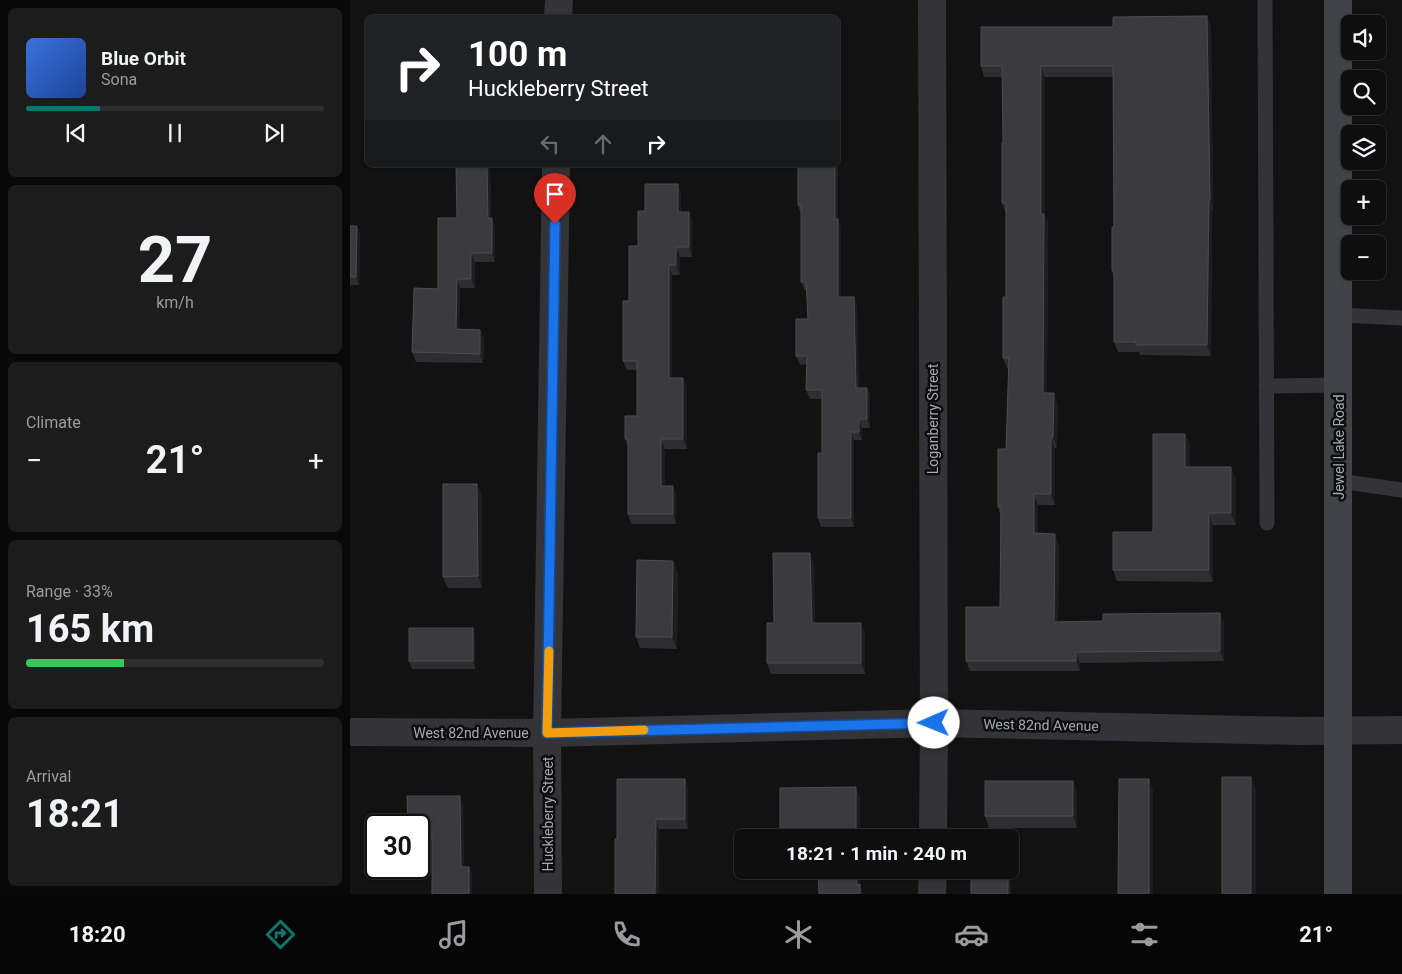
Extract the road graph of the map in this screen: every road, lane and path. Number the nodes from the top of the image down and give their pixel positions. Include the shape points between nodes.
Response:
1 (559, 0) edge
2 (932, 0) edge
3 (1266, 0) edge
4 (1338, 0) edge
5 (558, 15) edge
6 (556, 167) edge
7 (1338, 315) junction
8 (1402, 318) edge
9 (1266, 386) junction
10 (1339, 386) junction
11 (1339, 481) junction
12 (1402, 490) edge
13 (1268, 523) dead end
14 (934, 723) junction
15 (1402, 730) edge
16 (1339, 731) junction
17 (350, 732) edge
18 (547, 733) junction
19 (933, 829) edge
20 (933, 879) edge
21 (548, 894) edge
22 (932, 894) edge
23 (1338, 894) edge

1 - 5 street
2 - 14 street, Loganberry Street
3 - 9 lane
4 - 7 main road, Jewel Lake Road
6 - 18 street, Huckleberry Street
7 - 8 lane
7 - 10 main road, Jewel Lake Road
9 - 10 lane
9 - 13 lane
10 - 11 main road, Jewel Lake Road
11 - 12 lane
11 - 16 main road, Jewel Lake Road
14 - 16 street, West 82nd Avenue
14 - 18 street, West 82nd Avenue
14 - 19 street, Loganberry Street
15 - 16 street, West 82nd Avenue
16 - 23 main road, Jewel Lake Road
17 - 18 street, West 82nd Avenue
18 - 21 street, Huckleberry Street
20 - 22 street

